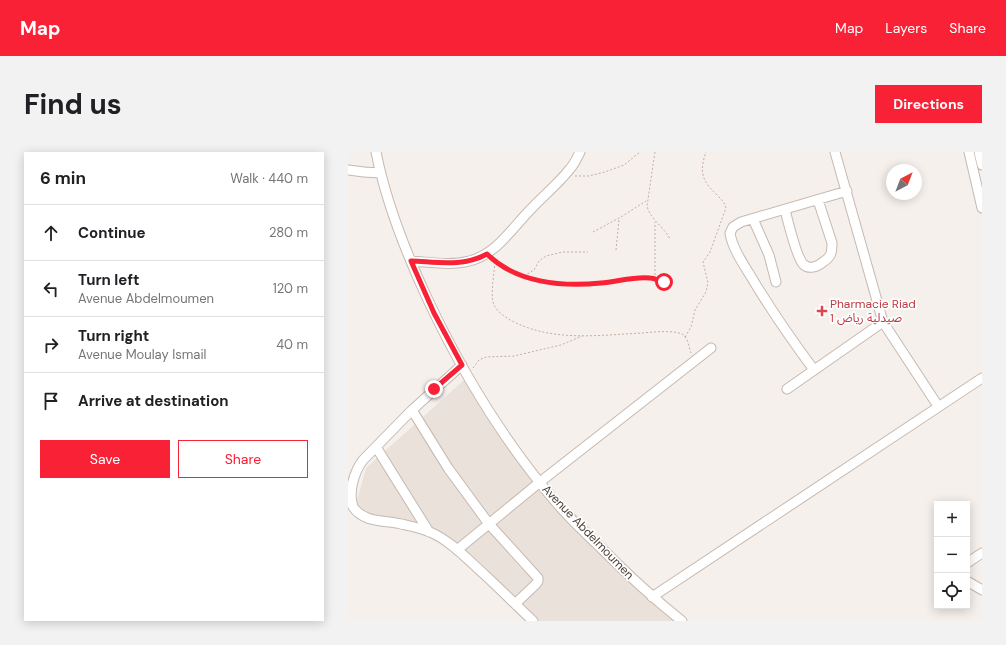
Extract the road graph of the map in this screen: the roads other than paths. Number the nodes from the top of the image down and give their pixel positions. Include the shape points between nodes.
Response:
1 (376, 152) edge
2 (580, 152) edge
3 (835, 152) edge
4 (969, 152) edge
5 (979, 152) edge
6 (982, 165) edge
7 (348, 170) edge
8 (380, 173) junction
9 (847, 191) junction
10 (818, 200) junction
11 (982, 208) edge
12 (785, 210) junction
13 (753, 218) junction
14 (411, 261) junction
15 (776, 282) dead end
16 (883, 322) junction
17 (711, 348) dead end
18 (462, 365) junction
19 (814, 370) junction
20 (982, 378) edge
21 (787, 389) dead end
22 (938, 406) junction
23 (412, 410) junction
24 (376, 447) junction
25 (540, 482) junction
26 (489, 524) junction
27 (429, 532) junction
28 (457, 550) junction
29 (982, 553) edge
30 (970, 561) edge
31 (970, 583) edge
32 (982, 590) edge
33 (652, 597) junction
34 (515, 604) junction
35 (533, 621) edge
36 (682, 621) edge

1 - 8 street, Avenue Abdelmoumen
2 - 14 street via 566,174 487,254 456,263
3 - 9 street
4 - 11 street
5 - 6 street
7 - 8 street
8 - 14 street, Avenue Abdelmoumen
9 - 10 street
9 - 16 street
10 - 12 street
10 - 12 street via 832,250 831,255 821,264 812,267 802,263
12 - 13 street
13 - 15 street via 769,255
13 - 19 street via 731,228 730,236 761,294
14 - 18 street, Avenue Abdelmoumen via 434,313
16 - 19 street
16 - 22 street
17 - 25 street
18 - 23 street
18 - 25 street, Avenue Abdelmoumen via 500,428
19 - 21 street
20 - 22 street
22 - 33 street
23 - 24 street
23 - 26 street via 448,468
24 - 27 street
24 - 27 street via 357,468 351,484 350,500 354,508 370,519
25 - 26 street
25 - 33 street, Avenue Abdelmoumen via 582,530
26 - 28 street
26 - 34 street via 538,580
27 - 28 street
28 - 34 street
29 - 30 street
31 - 32 street
33 - 36 street, Avenue Abdelmoumen
34 - 35 street

